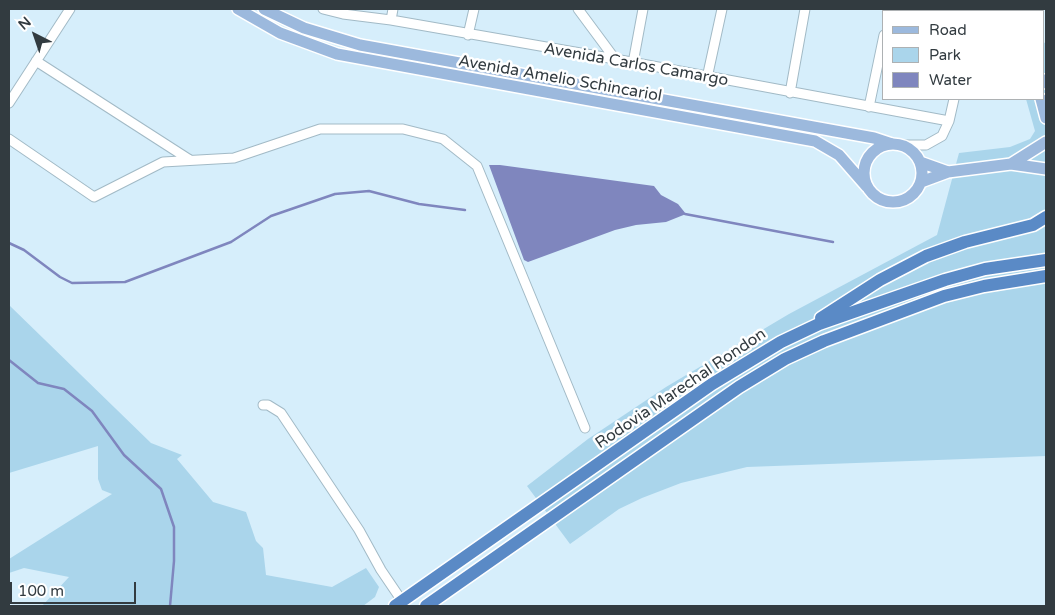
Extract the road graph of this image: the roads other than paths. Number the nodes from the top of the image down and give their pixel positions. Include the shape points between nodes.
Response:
1 (70, 9) edge
2 (238, 9) edge
3 (264, 9) edge
4 (323, 9) edge
5 (393, 9) edge
6 (474, 9) edge
7 (578, 9) edge
8 (643, 9) edge
9 (722, 9) edge
10 (805, 9) edge
11 (391, 20) junction
12 (468, 35) junction
13 (882, 45) edge
14 (615, 59) junction
15 (36, 61) junction
16 (633, 63) junction
17 (707, 78) junction
18 (790, 93) junction
19 (954, 100) edge
20 (1041, 100) edge
21 (9, 103) edge
22 (869, 107) junction
23 (1046, 118) edge
24 (949, 121) junction
25 (9, 139) edge
26 (1046, 142) edge
27 (897, 145) junction
28 (190, 160) junction
29 (920, 162) junction
30 (1011, 164) junction
31 (1046, 169) edge
32 (948, 172) junction
33 (921, 182) junction
34 (867, 187) junction
35 (1046, 217) edge
36 (1046, 260) edge
37 (1046, 276) edge
38 (796, 334) junction
39 (263, 405) dead end
40 (585, 428) dead end
41 (399, 604) edge
42 (426, 606) edge

1 - 15 street
2 - 34 main road, Avenida Amelio Schincariol via 298,41 350,57 815,141 838,155
3 - 27 main road, Avenida Amelio Schincariol via 304,28 360,45 874,138
4 - 11 street, Avenida Carlos Camargo
5 - 11 street
6 - 12 street
7 - 14 street
8 - 16 street
9 - 17 street
10 - 18 street
11 - 12 street, Avenida Carlos Camargo
12 - 14 street, Avenida Carlos Camargo
13 - 22 street
14 - 16 street, Avenida Carlos Camargo
15 - 21 street
15 - 28 street
16 - 17 street, Avenida Carlos Camargo
17 - 18 street, Avenida Carlos Camargo
18 - 22 street, Avenida Carlos Camargo
19 - 24 street
20 - 23 main road
22 - 24 street, Avenida Carlos Camargo
24 - 27 street via 936,141 926,145
25 - 28 street via 94,197 163,162
26 - 30 main road
27 - 29 main road via 909,149
27 - 34 main road via 876,149 870,155 864,171
28 - 40 street via 234,158 320,129 403,129 443,139 477,166
29 - 32 main road
29 - 33 main road
30 - 31 main road
30 - 32 main road
32 - 33 main road
33 - 34 main road via 911,196 895,203 879,199
35 - 38 highway via 1033,225 965,242 926,256 880,280
36 - 38 highway, Rodovia Marechal Rondon via 945,280
37 - 42 highway, Rodovia Marechal Rondon via 944,296 785,359 739,387
38 - 41 highway, Rodovia Marechal Rondon via 730,372
39 - 41 street via 281,413 359,530

